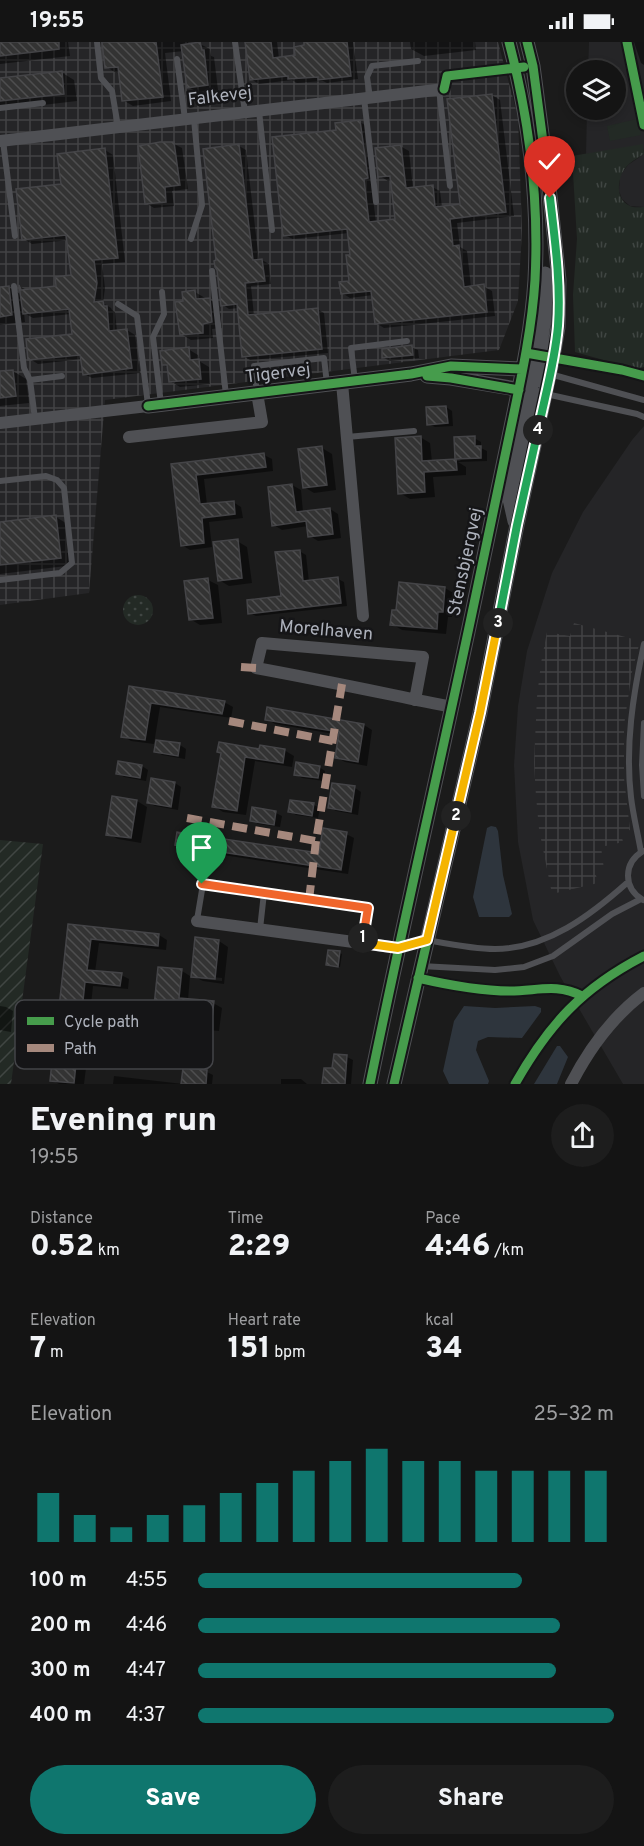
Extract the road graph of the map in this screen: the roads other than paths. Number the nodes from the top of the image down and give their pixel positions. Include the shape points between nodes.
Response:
1 (97, 42) edge
2 (235, 42) edge
3 (509, 42) edge
4 (526, 42) edge
5 (177, 59) dead end
6 (418, 61) dead end
7 (441, 89) joint
8 (367, 98) junction
9 (43, 103) dead end
10 (0, 108) edge
11 (259, 111) junction
12 (245, 112) junction
13 (190, 119) junction
14 (118, 127) junction
15 (2, 141) edge
16 (450, 186) dead end
17 (376, 202) dead end
18 (272, 230) dead end
19 (15, 236) dead end
20 (191, 239) dead end
21 (212, 271) dead end
22 (14, 286) dead end
23 (162, 292) dead end
24 (118, 304) dead end
25 (407, 341) dead end
26 (536, 372) junction
27 (411, 374) junction
28 (62, 376) dead end
29 (30, 380) junction
30 (341, 383) junction
31 (532, 392) junction
32 (257, 393) junction
33 (226, 397) junction
34 (644, 400) edge
35 (155, 405) junction
36 (644, 417) edge
37 (35, 419) junction
38 (0, 423) edge
39 (414, 431) dead end
40 (129, 437) dead end
41 (347, 437) junction
42 (0, 481) edge
43 (0, 580) edge
44 (363, 616) dead end
45 (644, 644) edge
46 (415, 700) junction
47 (452, 707) junction
48 (644, 723) edge
49 (644, 796) edge
50 (642, 851) edge
51 (628, 882) junction
52 (264, 893) junction
53 (642, 899) edge
54 (197, 921) joint
55 (260, 929) junction
56 (427, 940) junction
57 (363, 943) junction
58 (398, 948) junction
59 (421, 966) junction
60 (644, 993) edge
61 (370, 1084) edge
62 (394, 1084) edge
63 (571, 1084) edge

1 - 14 lane via 101,78 112,91
2 - 12 lane
3 - 26 street, Stensbjergvej via 526,126 533,187 535,279 530,327
4 - 26 street, Stensbjergvej via 541,125 559,280 558,327
5 - 13 lane
6 - 8 lane via 372,66 367,78
7 - 8 street, Falkevej
7 - 16 lane
8 - 11 street, Falkevej
8 - 17 lane
9 - 10 lane
11 - 12 street, Falkevej
11 - 18 lane
12 - 13 street, Falkevej
13 - 14 street, Falkevej
13 - 20 lane via 202,204
14 - 15 street, Falkevej
15 - 19 lane
21 - 33 lane
22 - 29 lane via 24,368
23 - 35 lane via 164,314 153,337
24 - 35 lane via 137,316
25 - 30 lane via 351,348
26 - 27 street, Tigervej via 451,366
26 - 31 street, Stensbjergvej
26 - 31 street, Stensbjergvej
26 - 34 lane
27 - 30 street, Tigervej
27 - 31 street, Tigervej
28 - 29 lane
29 - 37 lane
30 - 32 street, Tigervej
30 - 32 lane via 324,358 254,366
30 - 41 street
31 - 36 lane
31 - 47 street, Stensbjergvej
31 - 56 street, Stensbjergvej via 517,525 480,713
32 - 33 street, Tigervej
32 - 40 street via 262,422
33 - 35 street, Tigervej
35 - 37 street, Tigervej
37 - 38 street, Tigervej
39 - 41 lane
41 - 44 street
42 - 43 lane via 46,476 57,480 64,488 72,563 60,573
45 - 50 lane via 633,704 630,765 631,797
46 - 46 street, Morelhaven via 423,657 262,643 256,668
46 - 47 street, Morelhaven
47 - 58 street, Stensbjergvej
48 - 49 lane
50 - 51 lane via 628,868
51 - 53 lane
51 - 56 lane via 564,930 528,944 496,949
52 - 54 lane via 202,884
52 - 55 lane
52 - 57 lane via 368,908
53 - 59 lane via 612,914 554,956 524,967 495,970
54 - 55 street
55 - 57 street
56 - 58 street
56 - 59 street, Stensbjergvej
57 - 58 street
58 - 59 street
58 - 61 street, Stensbjergvej
59 - 62 street, Stensbjergvej
60 - 63 street via 605,1030

